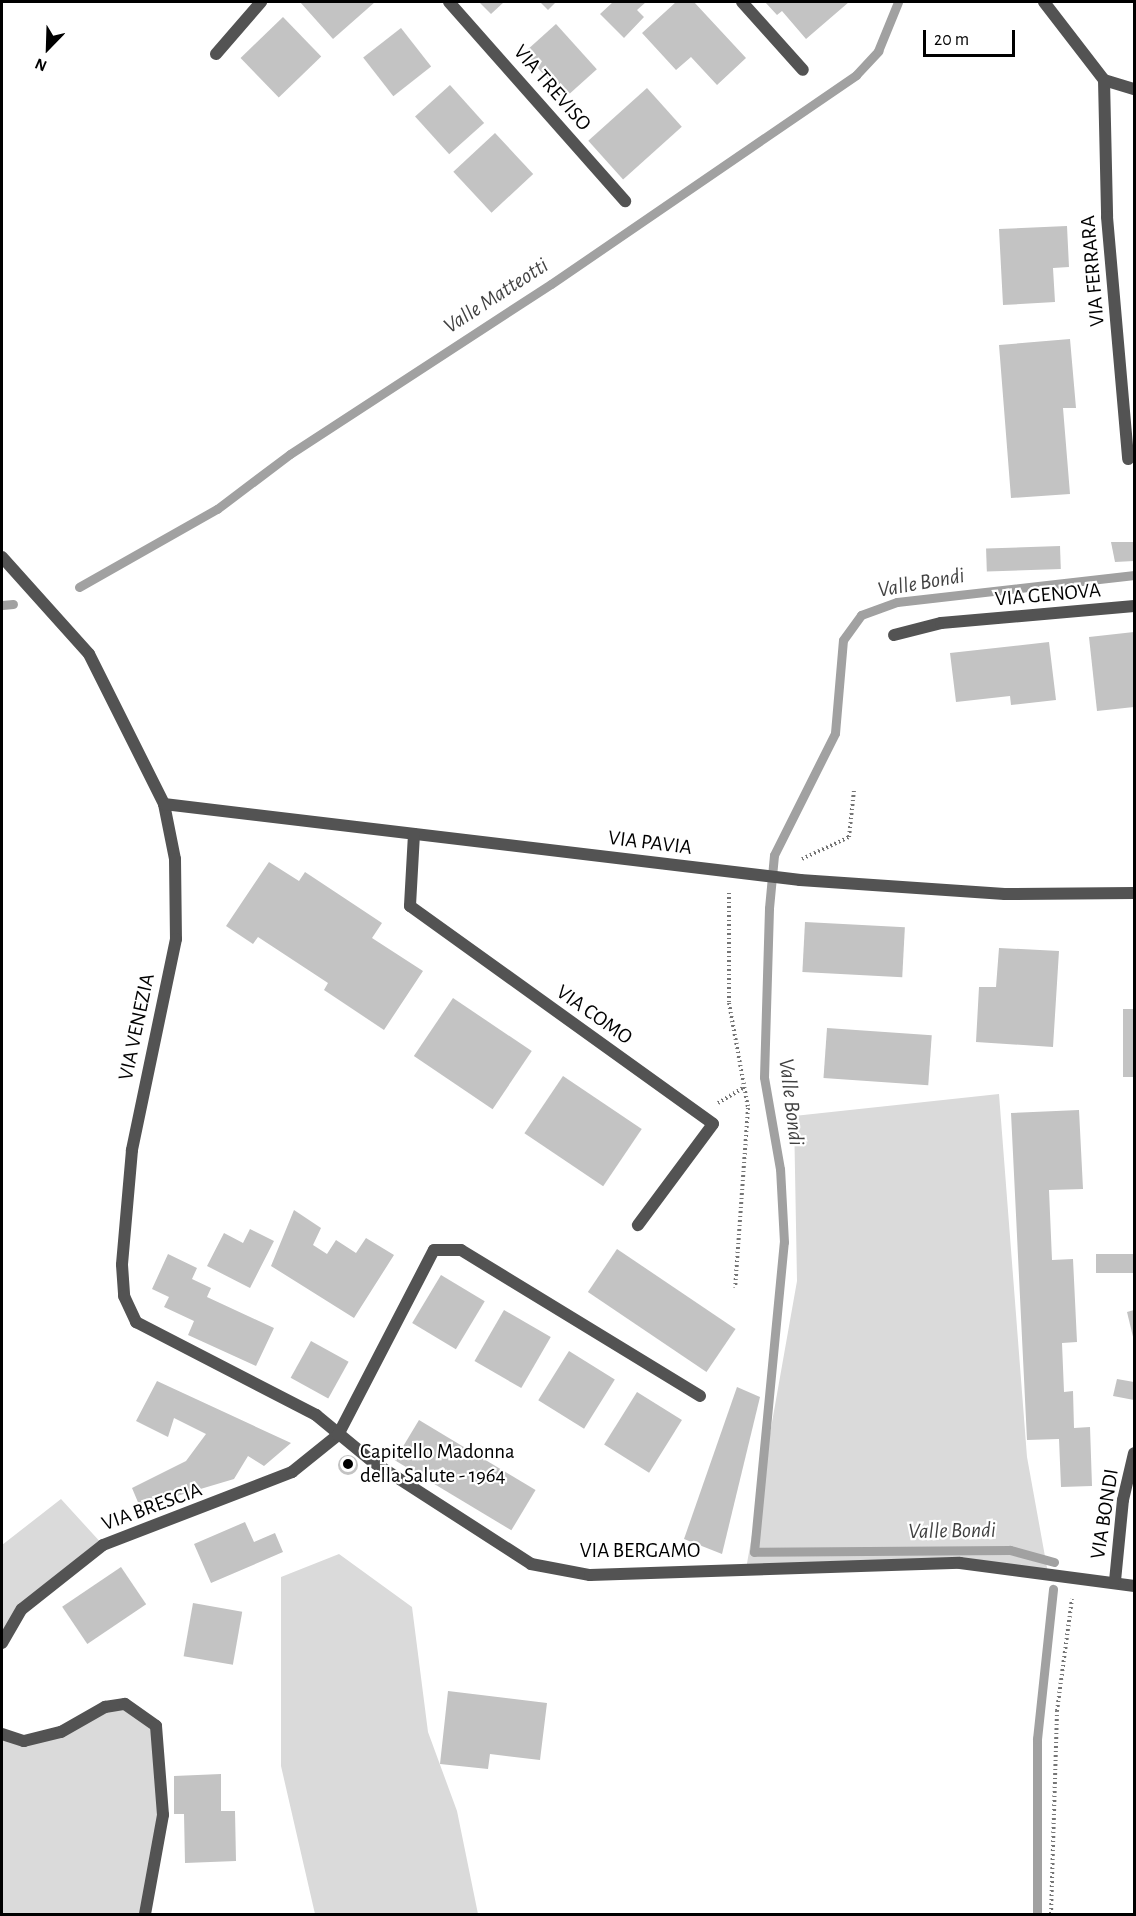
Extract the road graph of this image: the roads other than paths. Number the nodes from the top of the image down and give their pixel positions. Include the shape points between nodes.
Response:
1 (261, 2) edge
2 (449, 2) edge
3 (742, 2) edge
4 (1044, 2) edge
5 (216, 54) dead end
6 (803, 70) dead end
7 (1104, 80) junction
8 (1134, 89) edge
9 (626, 201) dead end
10 (1128, 459) dead end
11 (2, 557) edge
12 (1134, 606) edge
13 (894, 635) dead end
14 (164, 804) junction
15 (414, 834) junction
16 (1134, 893) edge
17 (639, 1225) dead end
18 (700, 1396) dead end
19 (338, 1435) junction
20 (1134, 1453) edge
21 (1114, 1581) junction
22 (1134, 1586) edge
23 (2, 1643) edge
24 (2, 1734) edge
25 (145, 1914) edge

1 - 5 street
2 - 9 street, VIA TREVISO
3 - 6 street
4 - 7 street
7 - 8 street
7 - 10 street, VIA FERRARA via 1107,216
11 - 14 street, VIA VENEZIA via 89,654
12 - 13 street, VIA GENOVA via 941,624
14 - 15 street, VIA PAVIA
14 - 19 street, VIA VENEZIA via 175,859 176,939 132,1150 124,1296 136,1322 159,1337 316,1415
15 - 16 street, VIA PAVIA via 800,880 1005,894
15 - 17 street, VIA COMO via 410,906 713,1124
18 - 19 street via 461,1250 434,1250
19 - 21 street, VIA BERGAMO via 531,1564 590,1575 960,1563
19 - 23 street, VIA BRESCIA via 292,1472 103,1545 22,1609
20 - 21 street, VIA BONDI via 1123,1500
21 - 22 street, VIA BERGAMO
24 - 25 street via 24,1741 61,1732 105,1707 125,1704 156,1726 163,1815

